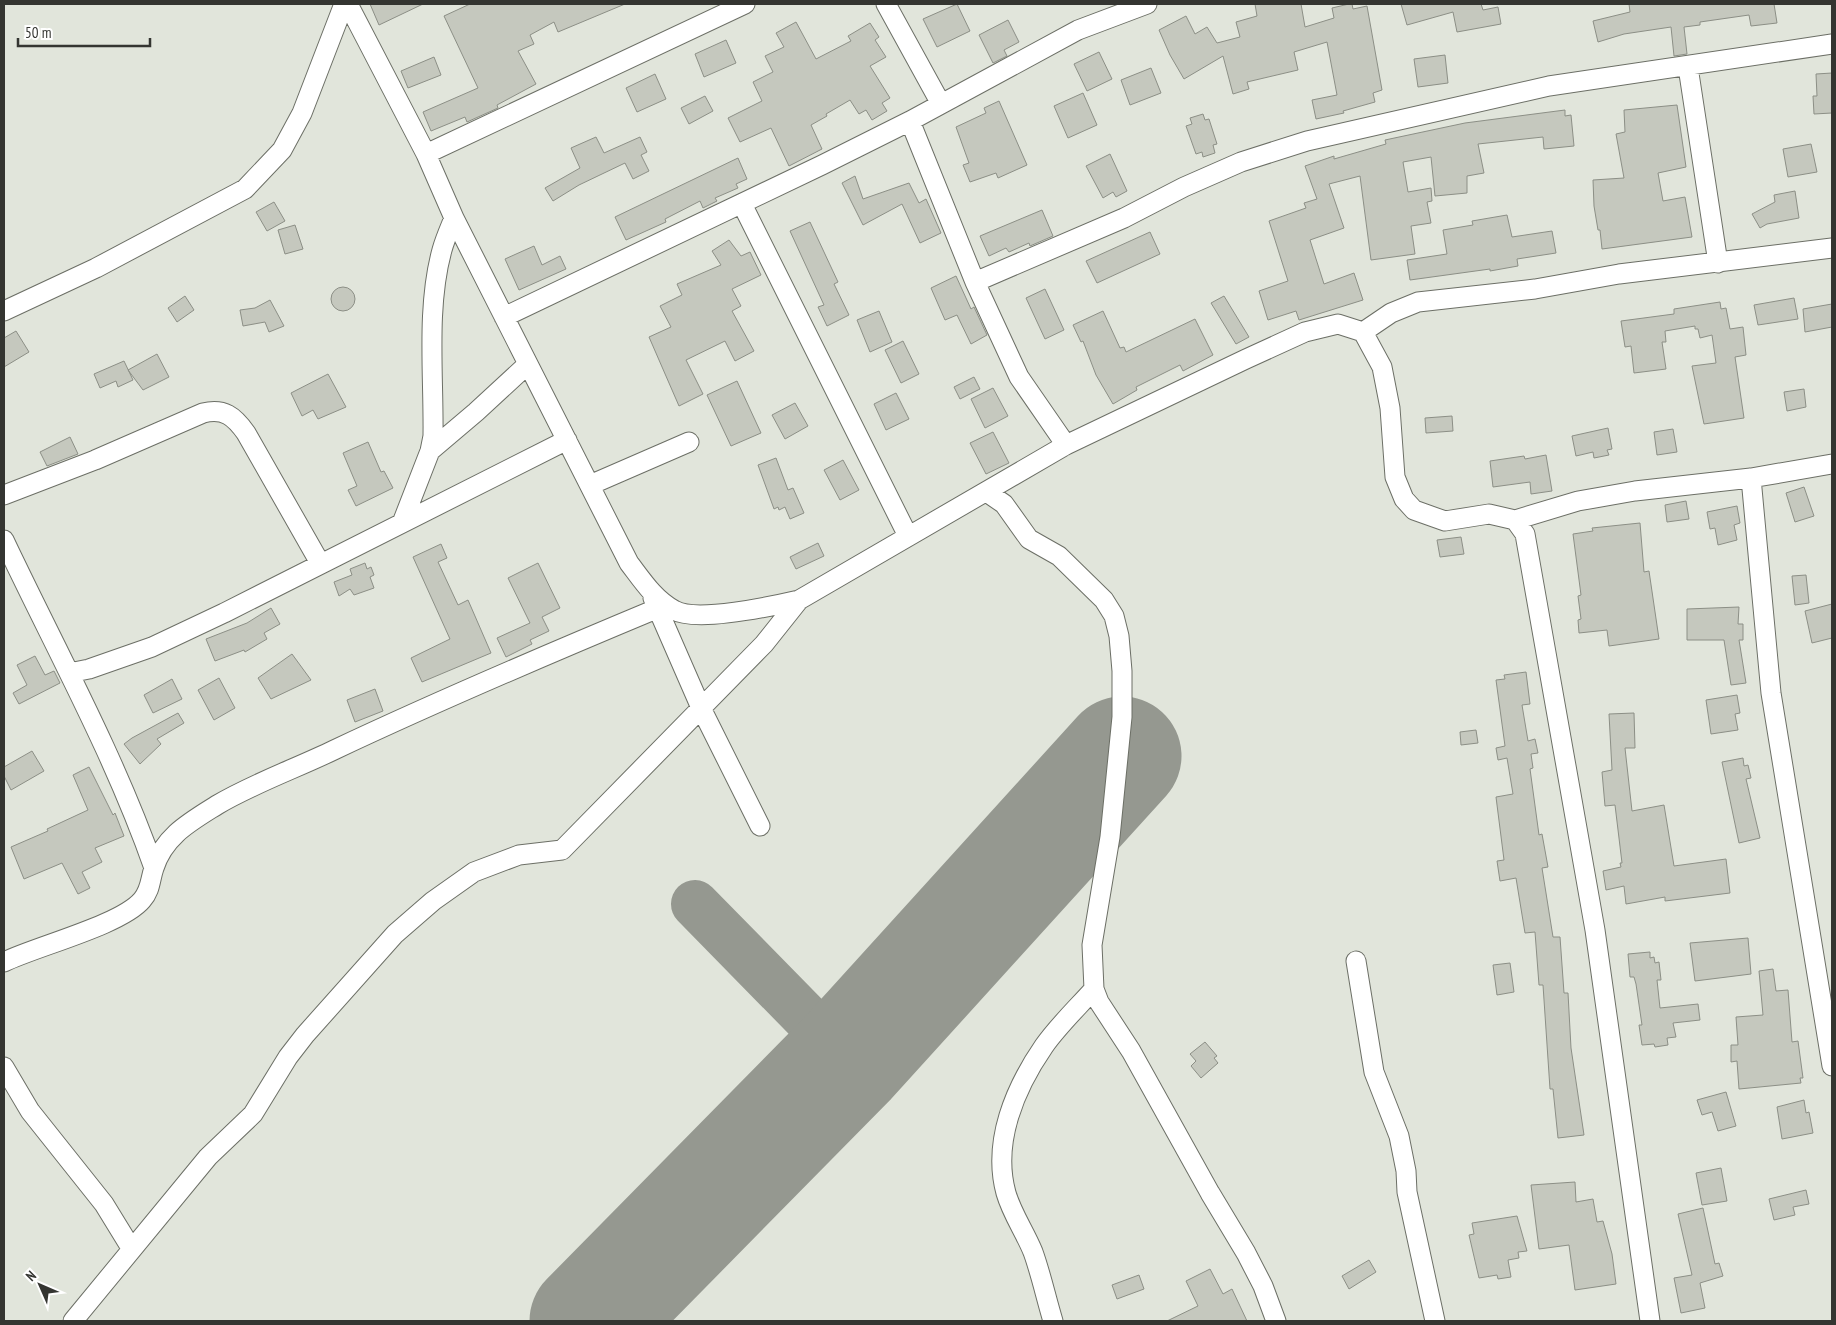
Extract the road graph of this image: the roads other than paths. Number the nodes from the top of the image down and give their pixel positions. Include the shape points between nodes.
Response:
1 (346, 4) edge
2 (745, 4) edge
3 (886, 4) edge
4 (1147, 4) edge
5 (1832, 44) edge
6 (1688, 67) junction
7 (941, 104) junction
8 (910, 121) junction
9 (426, 154) junction
10 (742, 204) junction
11 (454, 218) junction
12 (1832, 248) edge
13 (1718, 263) junction
14 (975, 282) junction
15 (4, 311) edge
16 (504, 317) junction
17 (1363, 332) junction
18 (528, 364) junction
19 (567, 440) junction
20 (689, 442) dead end
21 (1066, 445) junction
22 (430, 450) junction
23 (1832, 464) edge
24 (1751, 478) junction
25 (590, 485) junction
26 (988, 492) junction
27 (4, 496) edge
28 (1515, 520) junction
29 (402, 523) junction
30 (908, 536) junction
31 (4, 540) edge
32 (320, 563) junction
33 (799, 600) junction
34 (654, 601) junction
35 (69, 672) junction
36 (701, 708) junction
37 (760, 826) dead end
38 (154, 868) junction
39 (4, 960) edge
40 (1356, 961) dead end
41 (1094, 989) junction
42 (1832, 1066) edge
43 (4, 1067) edge
44 (131, 1248) junction
45 (73, 1321) edge
46 (1053, 1321) edge
47 (1276, 1321) edge
48 (1435, 1321) edge
49 (1650, 1321) edge

1 - 9 street
1 - 15 street via 302,112 282,150 244,189 96,268
2 - 9 street
3 - 7 street
4 - 7 street via 1078,30
5 - 6 street
6 - 13 street
6 - 14 street via 1549,86 1307,141 1241,162 1124,218
7 - 8 street
8 - 10 street
8 - 14 street
9 - 11 street
10 - 16 street
10 - 30 street
11 - 16 street
11 - 22 street via 442,252 435,302 433,436
12 - 13 street
13 - 17 street via 1418,302 1391,313
14 - 21 street via 1019,377
16 - 18 street
17 - 21 street via 1338,324 1305,332
17 - 28 street via 1382,367 1390,408 1395,477 1404,499 1414,510 1445,521 1489,514
18 - 19 street
18 - 22 street
19 - 25 street
19 - 29 street
20 - 25 street
21 - 26 street
22 - 29 street
23 - 24 street
24 - 28 street via 1578,501
24 - 42 street via 1771,693
25 - 34 street via 628,563
26 - 30 street
26 - 41 street via 1004,504 1029,539 1059,556 1104,600 1114,616 1119,636 1122,717 1110,837 1092,944
27 - 32 street via 216,410 228,413 246,433
28 - 49 street via 1525,534 1529,550 1594,921
29 - 32 street
30 - 33 street
31 - 35 street
32 - 35 street via 152,647 89,669
33 - 34 street via 710,614 675,611
33 - 36 street via 764,644
34 - 36 street
34 - 38 street via 582,639 219,804 170,837
35 - 38 street via 138,821
36 - 37 street
36 - 44 street via 562,850 519,855 474,872 395,934 305,1035 253,1114 208,1157
38 - 39 street via 149,889 142,900 128,911
40 - 48 street via 1374,1072 1399,1136 1406,1171 1406,1192
41 - 46 street via 1044,1046 1014,1104 1004,1139 1002,1171 1007,1194 1032,1251
41 - 47 street via 1246,1253
43 - 44 street via 30,1111 104,1204
44 - 45 street

